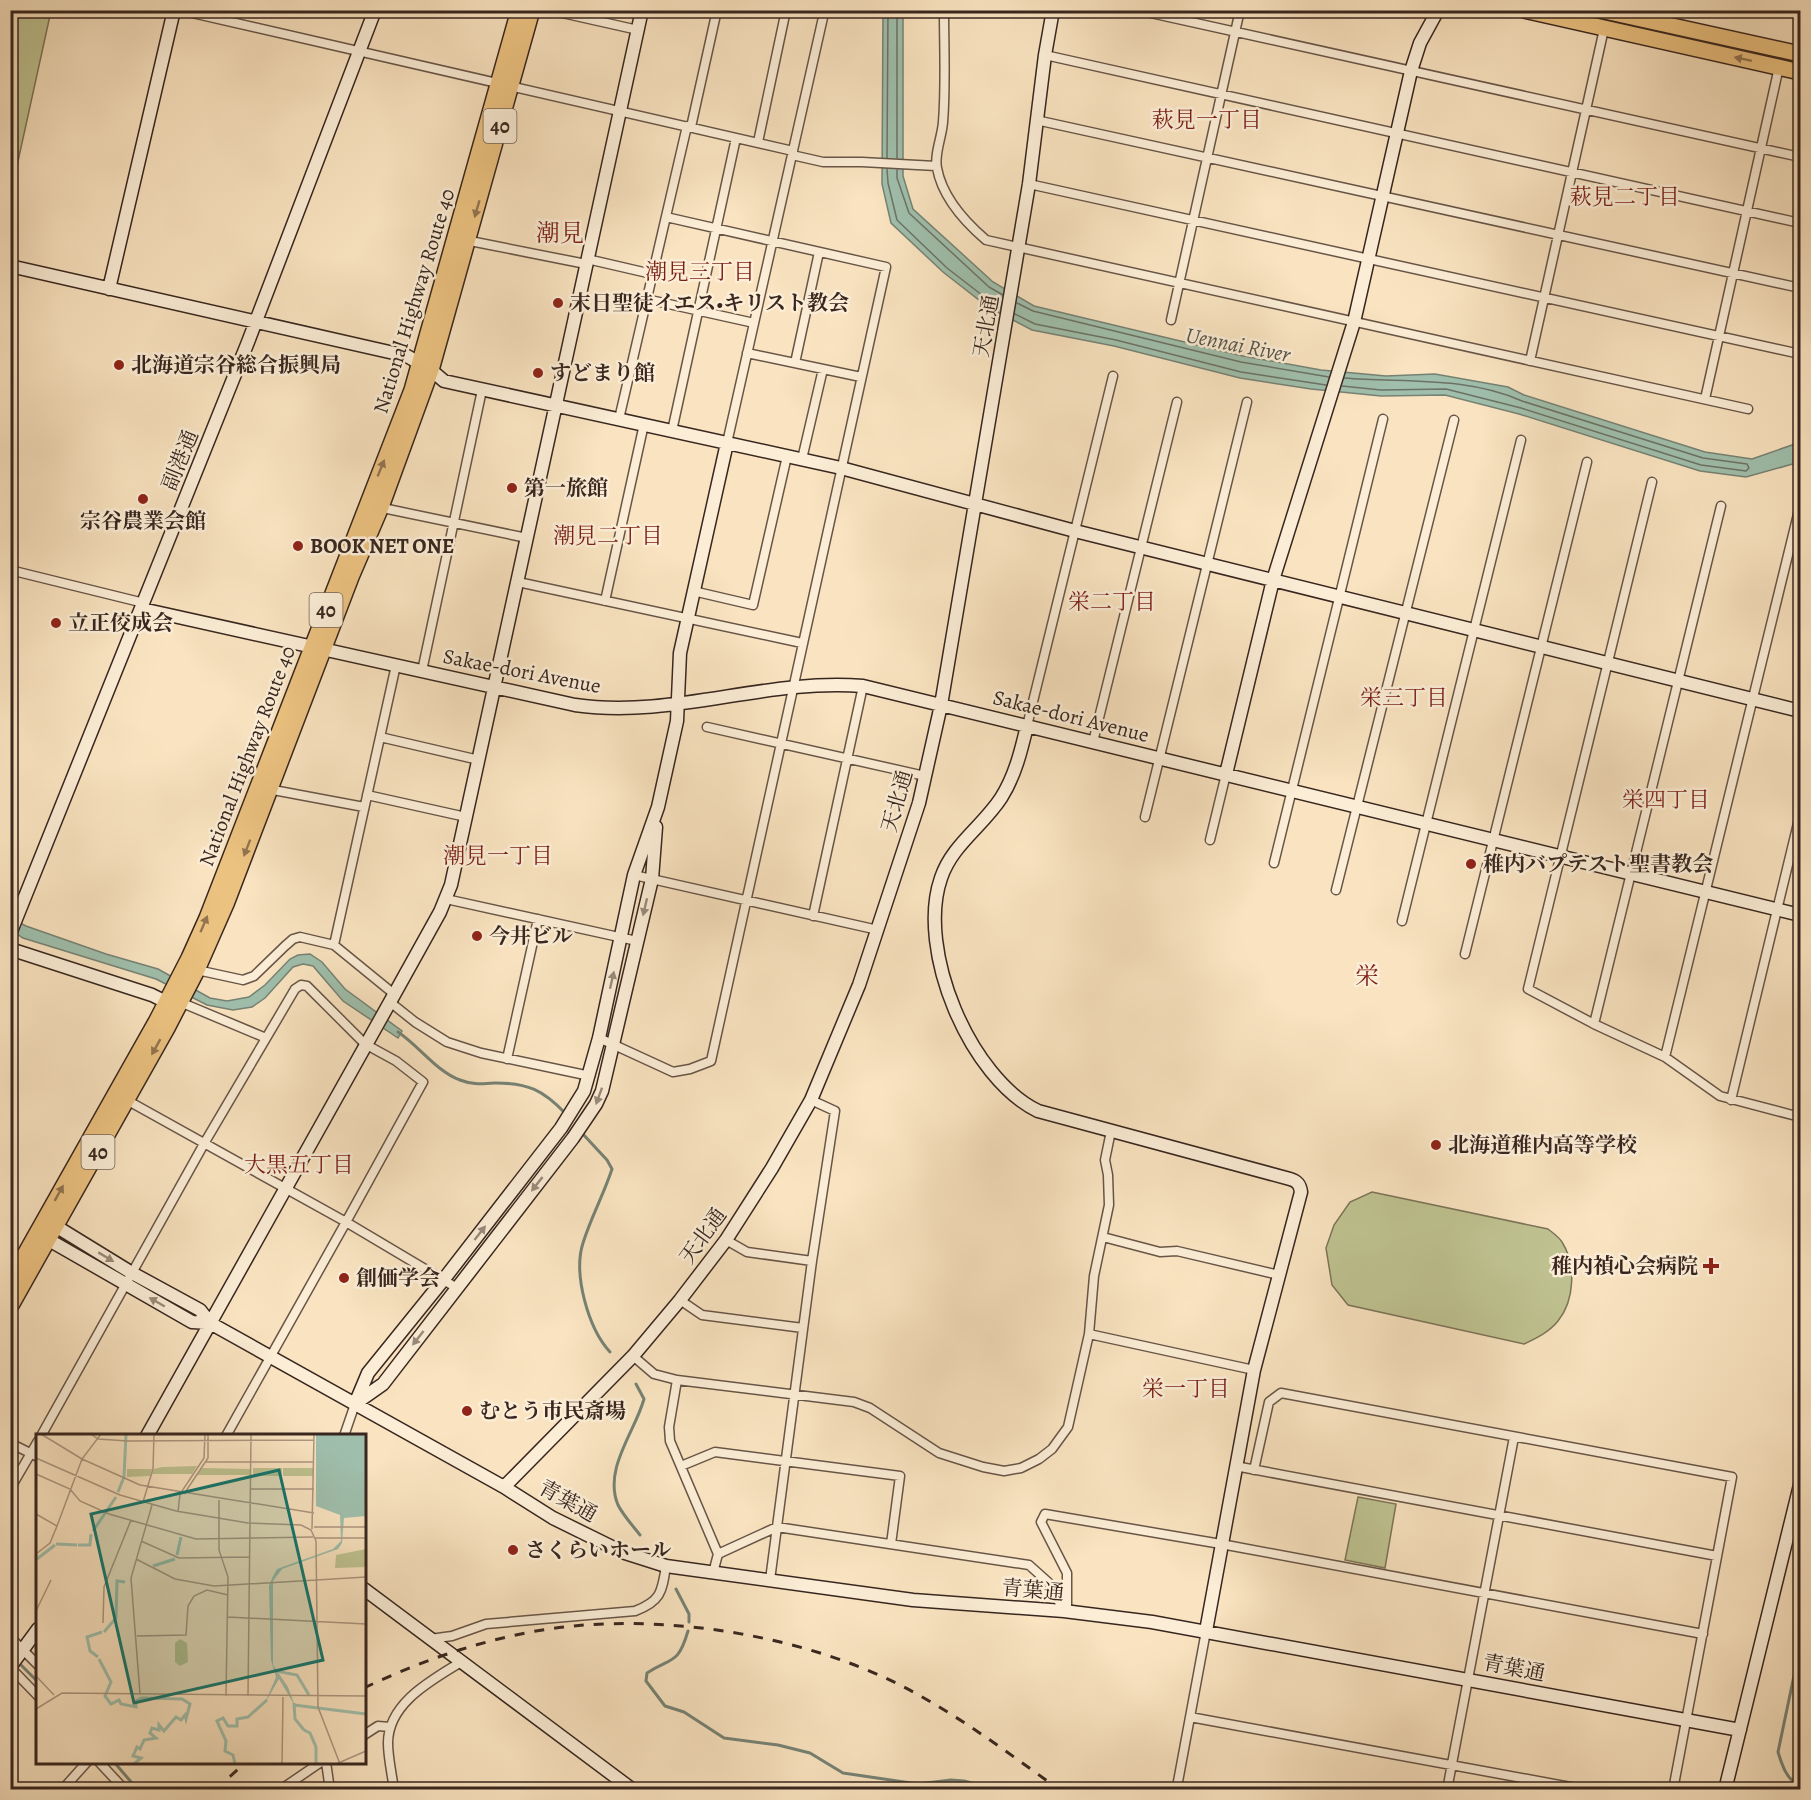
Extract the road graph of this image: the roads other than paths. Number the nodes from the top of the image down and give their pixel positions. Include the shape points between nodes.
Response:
1 (174, 10) edge
2 (179, 10) edge
3 (375, 10) edge
4 (519, 10) edge
5 (532, 10) edge
6 (549, 10) edge
7 (642, 10) edge
8 (717, 10) edge
9 (786, 10) edge
10 (814, 10) edge
11 (944, 10) edge
12 (1033, 10) edge
13 (1137, 10) edge
14 (1240, 10) edge
15 (1438, 10) edge
16 (1524, 10) edge
17 (1600, 10) edge
18 (1053, 13) edge
19 (1604, 29) junction
20 (638, 30) junction
21 (1235, 33) junction
22 (359, 52) junction
23 (1800, 54) edge
24 (1045, 55) junction
25 (1779, 67) junction
26 (1411, 71) junction
27 (1800, 72) edge
28 (505, 86) junction
29 (1221, 95) junction
30 (1586, 109) junction
31 (620, 111) junction
32 (1036, 120) junction
33 (689, 126) junction
34 (1396, 134) junction
35 (736, 138) junction
36 (758, 142) junction
37 (1761, 148) junction
38 (793, 153) junction
39 (1800, 157) edge
40 (1207, 158) junction
41 (936, 166) junction
42 (1572, 172) junction
43 (1029, 184) junction
44 (1382, 196) junction
45 (1747, 211) junction
46 (666, 217) junction
47 (1193, 221) junction
48 (1800, 222) edge
49 (717, 228) junction
50 (1558, 235) junction
51 (462, 239) junction
52 (773, 241) junction
53 (1019, 248) junction
54 (819, 252) junction
55 (1368, 260) junction
56 (587, 262) junction
57 (10, 266) edge
58 (1733, 273) junction
59 (652, 274) junction
60 (1179, 283) junction
61 (1800, 288) edge
62 (109, 289) junction
63 (1545, 297) junction
64 (646, 298) junction
65 (699, 310) junction
66 (1171, 320) dead end
67 (255, 322) junction
68 (1354, 322) junction
69 (754, 323) junction
70 (1719, 336) junction
71 (747, 353) junction
72 (1800, 354) edge
73 (1530, 361) junction
74 (795, 363) junction
75 (426, 367) junction
76 (823, 369) junction
77 (1113, 376) dead end
78 (861, 377) junction
79 (482, 390) junction
80 (1705, 399) junction
81 (1177, 402) dead end
82 (1247, 402) dead end
83 (557, 405) junction
84 (1748, 409) dead end
85 (619, 419) junction
86 (1383, 419) dead end
87 (1454, 420) dead end
88 (644, 424) junction
89 (672, 430) junction
90 (1521, 440) dead end
91 (727, 442) junction
92 (787, 456) junction
93 (802, 459) junction
94 (1587, 462) dead end
95 (841, 468) junction
96 (1652, 482) dead end
97 (976, 504) junction
98 (374, 506) junction
99 (1721, 506) dead end
100 (1800, 506) edge
101 (453, 523) junction
102 (1075, 531) junction
103 (527, 538) junction
104 (1141, 546) junction
105 (1207, 563) junction
106 (10, 570) edge
107 (1273, 580) junction
108 (518, 582) junction
109 (693, 591) junction
110 (1339, 596) junction
111 (605, 601) junction
112 (143, 606) junction
113 (1406, 613) junction
114 (687, 618) junction
115 (1474, 629) junction
116 (802, 643) junction
117 (1542, 646) junction
118 (318, 649) junction
119 (1607, 662) junction
120 (396, 665) junction
121 (422, 671) junction
122 (1679, 680) junction
123 (863, 686) junction
124 (494, 687) junction
125 (793, 687) junction
126 (1754, 699) junction
127 (679, 705) junction
128 (941, 705) junction
129 (1800, 711) edge
130 (1027, 726) junction
131 (707, 727) dead end
132 (380, 738) junction
133 (1093, 742) junction
134 (781, 743) junction
135 (848, 757) junction
136 (1159, 758) junction
137 (479, 760) junction
138 (1226, 774) junction
139 (925, 776) junction
140 (264, 788) junction
141 (1291, 790) junction
142 (367, 795) junction
143 (364, 807) junction
144 (658, 807) junction
145 (1357, 807) junction
146 (1800, 815) edge
147 (466, 817) junction
148 (1145, 817) dead end
149 (1426, 824) junction
150 (1210, 840) dead end
151 (1493, 841) junction
152 (1560, 857) junction
153 (1274, 863) dead end
154 (1631, 874) junction
155 (634, 875) junction
156 (652, 879) junction
157 (1336, 890) dead end
158 (1706, 893) junction
159 (446, 899) junction
160 (745, 900) junction
161 (1777, 910) junction
162 (1800, 915) edge
163 (813, 916) junction
164 (14, 918) edge
165 (538, 919) junction
166 (1402, 921) dead end
167 (878, 930) junction
168 (621, 938) junction
169 (637, 941) junction
170 (334, 945) junction
171 (10, 949) edge
172 (1465, 954) dead end
173 (181, 991) junction
174 (391, 1001) junction
175 (1594, 1024) junction
176 (266, 1038) junction
177 (599, 1038) junction
178 (368, 1040) junction
179 (613, 1044) junction
180 (1665, 1057) junction
181 (507, 1059) junction
182 (590, 1076) junction
183 (121, 1097) junction
184 (1731, 1100) junction
185 (811, 1101) junction
186 (1800, 1117) edge
187 (1112, 1131) junction
188 (206, 1142) junction
189 (286, 1188) junction
190 (346, 1222) junction
191 (50, 1223) junction
192 (43, 1237) junction
193 (1103, 1237) junction
194 (726, 1240) junction
195 (812, 1261) junction
196 (1279, 1275) junction
197 (129, 1278) junction
198 (444, 1279) junction
199 (10, 1281) edge
200 (457, 1288) junction
201 (680, 1300) junction
202 (10, 1307) edge
203 (210, 1323) junction
204 (803, 1328) junction
205 (1089, 1334) junction
206 (633, 1356) junction
207 (270, 1357) junction
208 (1254, 1370) junction
209 (677, 1380) junction
210 (795, 1395) junction
211 (355, 1404) junction
212 (42, 1434) edge
213 (148, 1434) edge
214 (227, 1434) edge
215 (345, 1434) edge
216 (1514, 1437) junction
217 (10, 1443) edge
218 (34, 1455) edge
219 (787, 1462) junction
220 (681, 1466) junction
221 (1235, 1466) junction
222 (1254, 1470) junction
223 (1800, 1485) edge
224 (504, 1487) junction
225 (10, 1489) edge
226 (1498, 1515) junction
227 (777, 1527) junction
228 (891, 1544) junction
229 (1221, 1544) junction
230 (718, 1554) junction
231 (1717, 1556) junction
232 (666, 1566) junction
233 (713, 1573) junction
234 (770, 1580) junction
235 (366, 1591) edge
236 (1484, 1594) junction
237 (1065, 1612) junction
238 (1206, 1631) junction
239 (36, 1632) edge
240 (1703, 1634) junction
241 (10, 1637) edge
242 (430, 1639) junction
243 (15, 1661) edge
244 (460, 1662) junction
245 (36, 1665) edge
246 (1468, 1680) junction
247 (36, 1693) edge
248 (1190, 1717) junction
249 (1686, 1720) junction
250 (390, 1726) junction
251 (1740, 1730) junction
252 (366, 1734) edge
253 (85, 1764) edge
254 (101, 1764) edge
255 (318, 1764) edge
256 (326, 1764) edge
257 (1451, 1765) junction
258 (617, 1785) edge
259 (62, 1790) edge
260 (125, 1790) edge
261 (280, 1790) edge
262 (330, 1790) edge
263 (394, 1790) edge
264 (633, 1790) edge
265 (1179, 1790) edge
266 (1447, 1790) edge
267 (1587, 1790) edge
268 (1673, 1790) edge
269 (1725, 1790) edge

1 - 62 street
2 - 22 street
3 - 22 street, 副港通
4 - 28 highway, National Highway Route 40 / 40
5 - 28 highway, National Highway Route 40 / 40
6 - 20 street
7 - 20 street
8 - 33 street
9 - 36 street
10 - 38 street via 824,13
11 - 41 street via 943,123
12 - 18 street
13 - 21 street
14 - 21 street
15 - 26 street via 1420,43
16 - 19 highway
17 - 23 highway
18 - 24 street, 天北通
25 -> 19 highway
19 - 30 street
20 - 31 street
21 - 26 street
21 - 29 street
22 - 28 street
22 - 67 street, 副港通
24 - 29 street
24 - 32 street, 天北通
25 - 27 highway
25 - 37 street
26 - 30 street
26 - 34 street
28 - 31 street
28 - 51 highway, National Highway Route 40 / 40
29 - 34 street
29 - 40 street
30 - 37 street
30 - 42 street
31 - 33 street
31 - 56 street
32 - 40 street
32 - 43 street, 天北通
33 - 35 street
33 - 46 street
34 - 42 street
34 - 44 street
35 - 36 street
35 - 49 street
36 - 38 street
37 - 39 street
37 - 45 street
38 - 41 street via 823,162
38 - 52 street
40 - 44 street
40 - 47 street
41 - 53 street via 944,189 973,229 986,240
42 - 45 street
42 - 50 street
43 - 47 street
43 - 53 street, 天北通
44 - 50 street
44 - 55 street
45 - 48 street
45 - 58 street
46 - 49 street
46 - 59 street
47 - 55 street
47 - 60 street
49 - 52 street
49 - 65 street
50 - 58 street
50 - 63 street
51 - 56 street
51 - 75 highway, National Highway Route 40 / 40
52 - 54 street
52 - 69 street
53 - 60 street
53 - 97 street, 天北通
54 - 74 street
54 - 78 street via 886,267
55 - 63 street
55 - 68 street
56 - 59 street
56 - 83 street
57 - 62 street
58 - 61 street
58 - 70 street
59 - 64 street
60 - 66 street
60 - 68 street
62 - 67 street
63 - 70 street
63 - 73 street
64 - 65 street
64 - 85 street
65 - 69 street
65 - 89 street
67 - 75 street via 407,356
67 - 112 street, 副港通
68 - 73 street
68 - 107 street
69 - 71 street
70 - 72 street
70 - 80 street
71 - 74 street
71 - 91 street
73 - 80 street
74 - 76 street
75 - 79 street via 444,381
75 - 98 highway, National Highway Route 40 / 40
76 - 78 street
76 - 93 street
77 - 102 street
78 - 95 street
79 - 83 street
79 - 101 street
80 - 84 street
81 - 104 street
82 - 105 street
83 - 85 street
83 - 103 street
85 - 88 street
86 - 110 street
87 - 113 street
88 - 89 street
88 - 111 street
89 - 91 street
90 - 115 street
91 - 92 street
91 - 109 street
92 - 93 street
92 - 109 street via 753,605
93 - 95 street
94 - 117 street
95 - 97 street
95 - 116 street
96 - 119 street
97 - 102 street
97 - 128 street, 天北通
98 - 101 street
98 - 118 highway, National Highway Route 40 / 40
99 - 122 street
100 - 126 street
101 - 103 street
101 - 121 street
102 - 104 street
102 - 130 street
103 - 108 street
104 - 105 street
104 - 133 street
105 - 107 street
105 - 136 street
106 - 112 street
107 - 110 street
107 - 138 street
108 - 111 street
108 - 124 street
109 - 114 street
110 - 113 street
110 - 141 street
111 - 114 street
112 - 118 street, Sakae-dori Avenue
112 - 164 street, 副港通
113 - 115 street
113 - 145 street
114 - 116 street
114 - 127 street via 680,653
115 - 117 street
115 - 149 street
116 - 125 street
117 - 119 street
117 - 151 street
118 - 120 street, Sakae-dori Avenue
118 - 140 highway, National Highway Route 40 / 40
119 - 122 street
119 - 152 street
120 - 121 street, Sakae-dori Avenue
120 - 132 street
121 - 124 street, Sakae-dori Avenue
122 - 126 street
122 - 154 street
123 - 125 street, Sakae-dori Avenue
123 - 128 street, Sakae-dori Avenue
123 - 135 street
124 - 127 street, Sakae-dori Avenue via 600,708
124 - 137 street
125 - 127 street, Sakae-dori Avenue
125 - 134 street
126 - 129 street
126 - 158 street
127 - 144 street
128 - 130 street, Sakae-dori Avenue
128 - 139 street, 天北通
130 - 133 street, Sakae-dori Avenue
130 - 187 street via 1019,760 1001,798 950,857 941,878 934,927 941,966 965,1033 1015,1098 1038,1111
131 - 134 street
132 - 137 street
132 - 142 street
133 - 136 street, Sakae-dori Avenue
134 - 135 street
134 - 160 street
135 - 139 street
135 - 163 street
136 - 138 street, Sakae-dori Avenue
136 - 148 street
137 - 147 street
138 - 141 street, Sakae-dori Avenue
138 - 150 street
139 - 167 street, 天北通
140 - 143 street
140 - 173 highway, National Highway Route 40 / 40 via 207,918
141 - 145 street, Sakae-dori Avenue
141 - 153 street
142 - 143 street
142 - 147 street
143 - 170 street
144 - 155 street
144 - 156 street
145 - 149 street, Sakae-dori Avenue
145 - 157 street
146 - 161 street
147 - 159 street
149 - 151 street, Sakae-dori Avenue
149 - 166 street
151 - 152 street, Sakae-dori Avenue
151 - 172 street
152 - 154 street, Sakae-dori Avenue
152 - 175 street via 1528,989
154 - 158 street, Sakae-dori Avenue
154 - 175 street
155 - 156 street
155 - 168 street
156 - 160 street
156 -> 169 street
158 - 161 street, Sakae-dori Avenue
158 - 180 street
159 - 165 street
159 - 174 street
160 - 163 street
160 - 179 street via 711,1061 673,1072
161 - 162 street, Sakae-dori Avenue
161 - 184 street
163 - 167 street
165 - 168 street
165 - 181 street
167 - 185 street, 天北通 via 844,1025
168 - 169 street
177 -> 168 street
169 - 179 street
170 - 173 street via 293,939 254,976
170 - 174 street
171 - 173 street via 152,995
173 - 176 street
173 - 183 highway, National Highway Route 40 / 40
174 - 178 street
174 - 181 street via 447,1042
175 - 180 street
176 - 178 street via 301,985 307,986
176 - 188 street
177 - 179 street
177 - 182 street
178 - 189 street
178 - 190 street via 423,1082
179 -> 200 street via 602,1090 588,1117
180 - 184 street
181 - 182 street
198 -> 182 street via 561,1128
183 - 188 street
183 - 191 highway, National Highway Route 40 / 40
184 - 186 street
185 - 194 street, 天北通
185 - 195 street via 835,1110
187 - 193 street via 1105,1160 1110,1193
187 - 196 street via 1296,1181 1301,1192
188 - 189 street
188 - 197 street
189 - 190 street
189 - 203 street
190 - 198 street
190 - 207 street
191 - 192 highway, National Highway Route 40 / 40
191 -> 197 street
192 - 197 street
192 - 199 highway, National Highway Route 40 / 40
192 - 202 highway, National Highway Route 40 / 40
193 - 196 street
193 - 205 street via 1094,1276
194 - 195 street via 747,1252
194 - 201 street, 天北通
195 - 204 street
196 - 208 street
197 - 203 street, 青葉通 via 200,1311
197 - 212 street
198 - 200 street
198 - 211 street via 368,1373
200 -> 211 street via 383,1384
201 - 204 street via 702,1315
201 - 206 street, 天北通
203 - 207 street, 青葉通
203 - 213 street
204 - 210 street
205 - 208 street
205 - 210 street via 1068,1427 1052,1449 1021,1468 1004,1471 958,1461 870,1408 854,1402
206 - 209 street via 654,1374
206 - 224 street, 天北通
207 - 211 street, 青葉通
207 - 214 street
208 - 221 street
209 - 210 street
209 - 220 street via 669,1427 670,1441
210 - 219 street
211 - 215 street
211 - 224 street, 青葉通
216 - 222 street via 1281,1394 1269,1402
216 - 226 street
216 - 231 street via 1732,1477
217 - 218 street
218 - 225 street
219 - 220 street via 715,1452
219 - 227 street
219 - 228 street via 900,1476
220 - 230 street
221 - 222 street
221 - 229 street
222 - 226 street
223 - 251 street
224 - 232 street, 青葉通 via 554,1518 622,1552
226 - 231 street
226 - 236 street
227 - 228 street
227 - 230 street
227 - 234 street
228 - 237 street via 1029,1565 1048,1582
229 - 236 street
229 - 237 street via 1045,1514 1041,1522 1068,1573
229 - 238 street
230 - 233 street
231 - 240 street
232 - 233 street, 青葉通
232 - 242 street via 658,1598 634,1611 486,1624
233 - 234 street, 青葉通
234 - 237 street, 青葉通 via 914,1600
235 - 242 street
236 - 240 street
236 - 246 street
237 - 238 street, 青葉通
238 - 246 street, 青葉通
238 - 248 street
239 - 243 street
240 - 249 street
241 - 243 street
242 - 244 street
243 - 245 street
243 - 247 street
244 - 250 street via 410,1698
244 - 258 street
246 - 249 street, 青葉通
246 - 257 street
248 - 257 street
248 - 265 street
249 - 251 street, 青葉通
249 - 268 street
250 - 252 street via 378,1726
250 - 263 street
251 - 269 street
253 - 259 street
254 - 260 street
255 - 261 street
256 - 262 street
257 - 266 street
257 - 267 street
258 - 264 street

